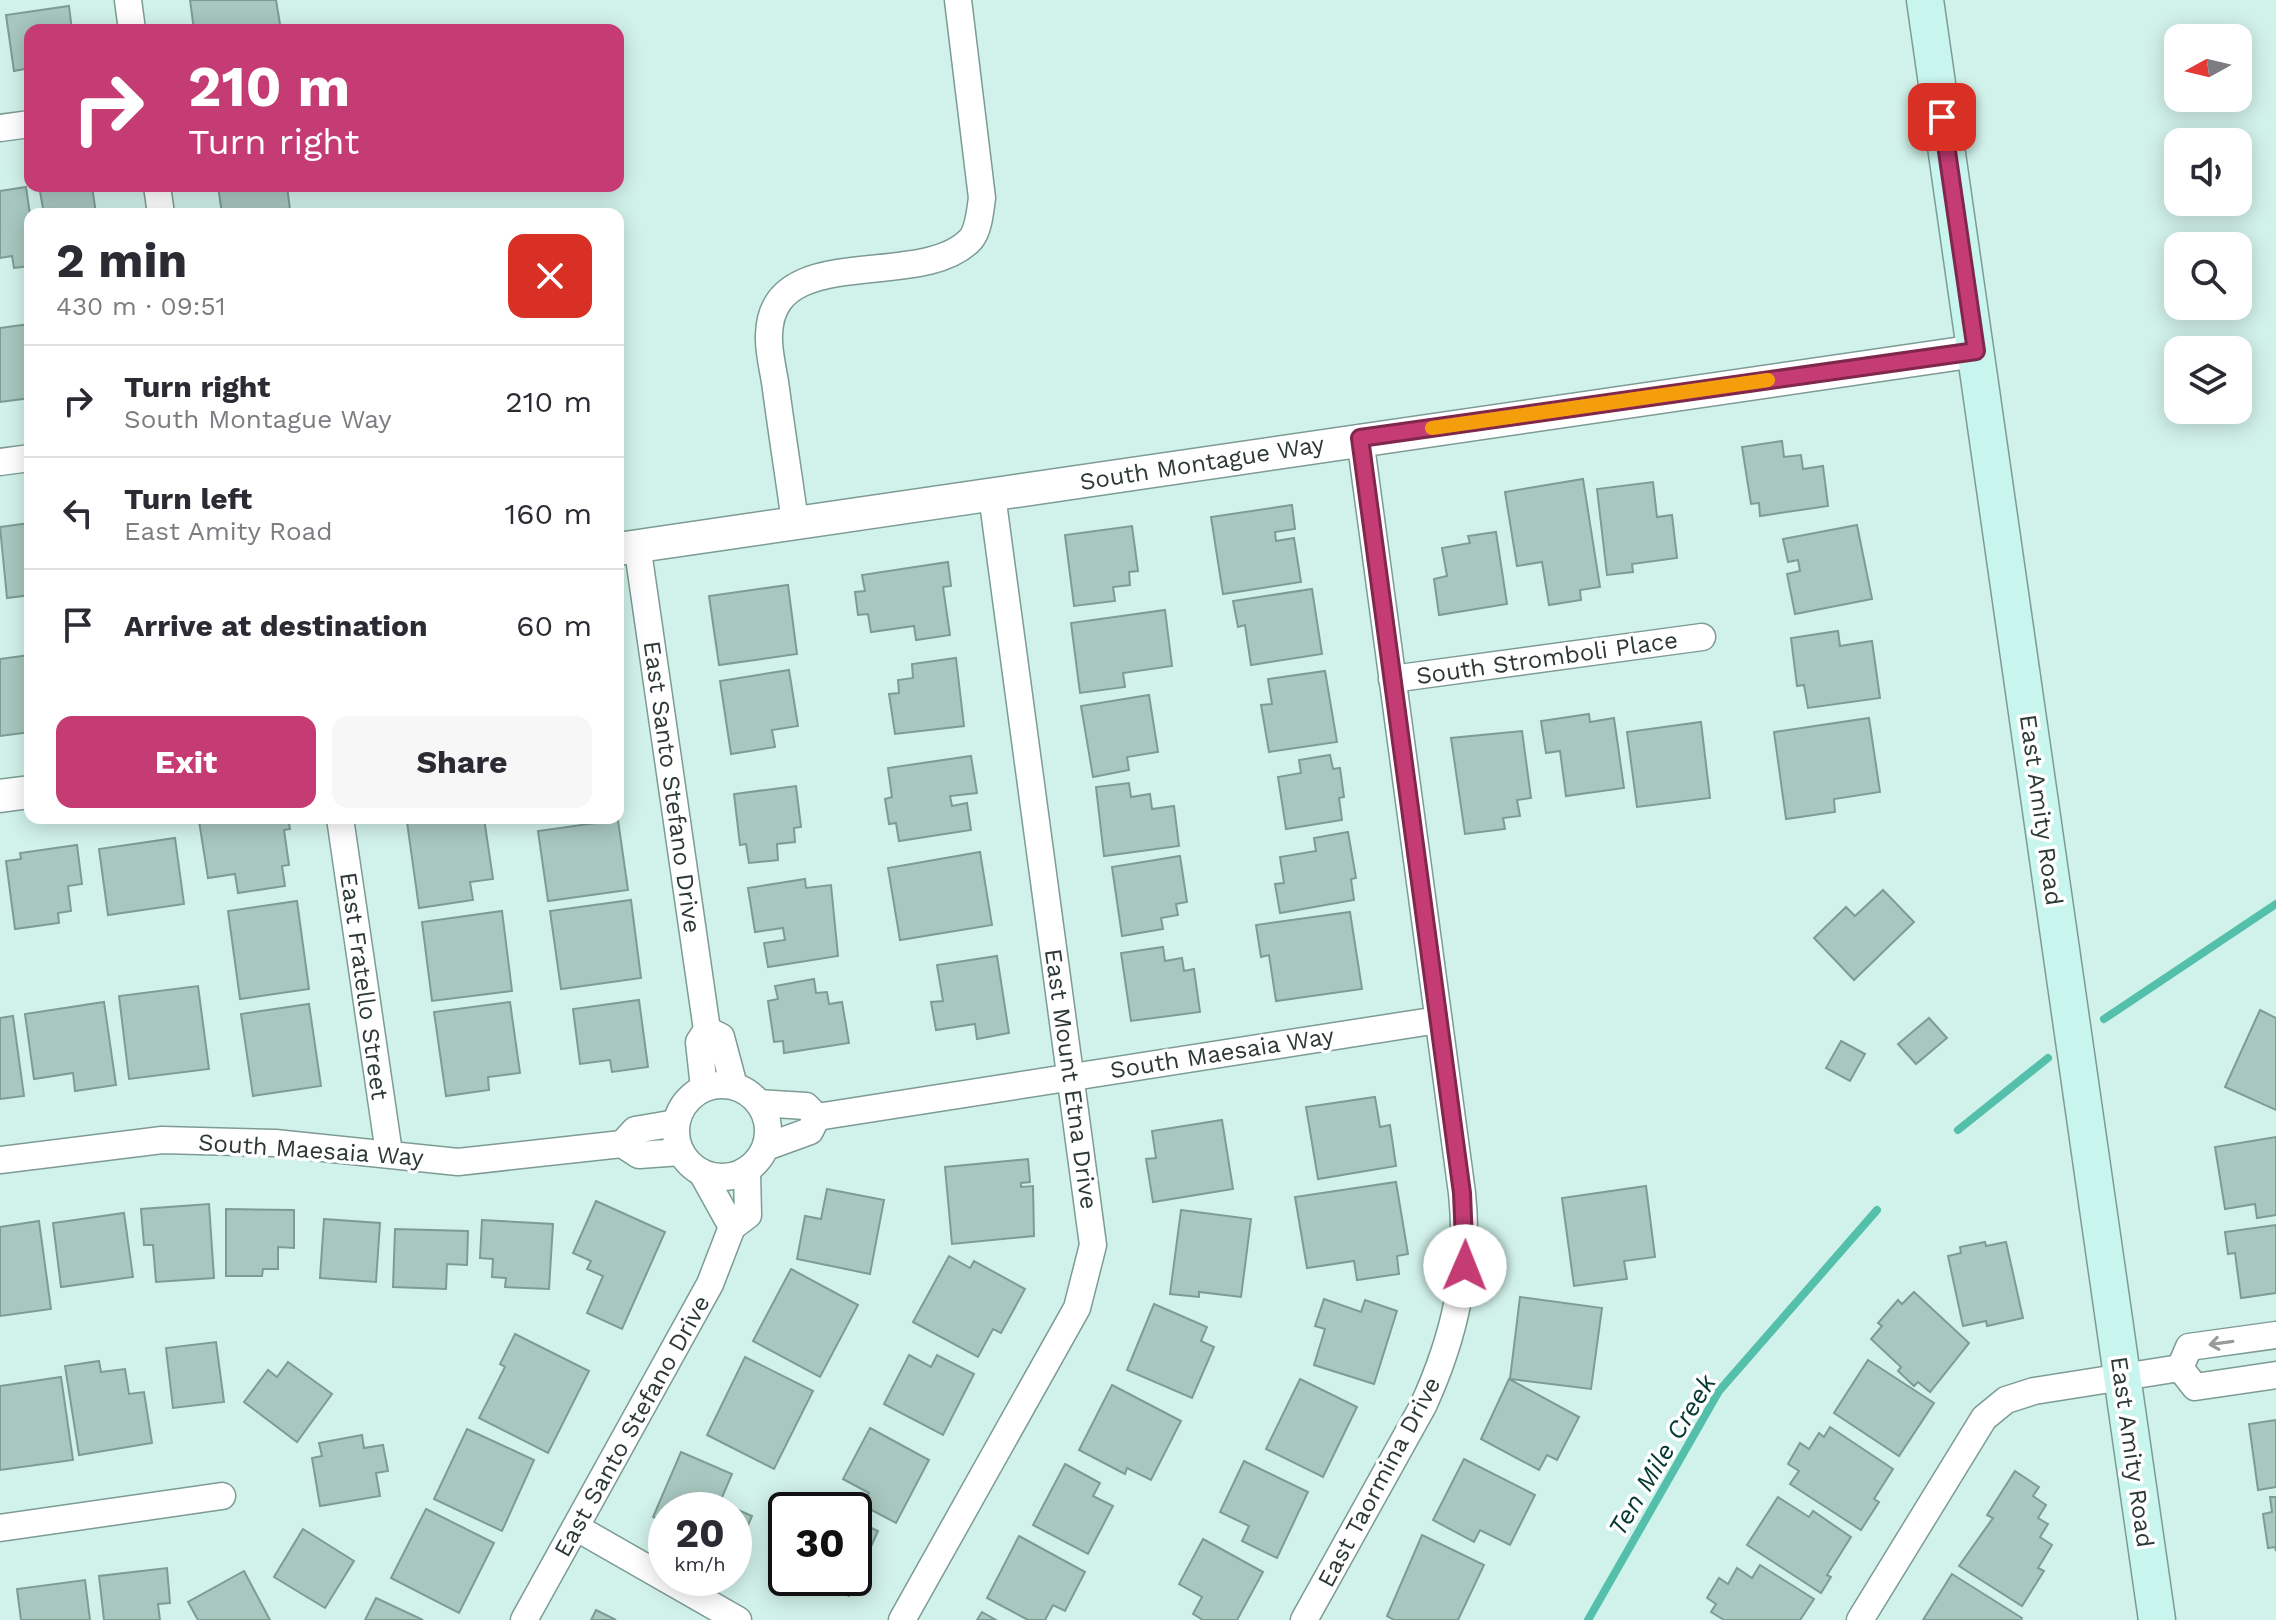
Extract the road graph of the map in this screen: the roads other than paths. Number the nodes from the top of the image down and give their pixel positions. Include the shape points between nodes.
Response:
1 (128, 0) edge
2 (958, 0) edge
3 (1925, 0) edge
4 (131, 24) edge
5 (24, 125) edge
6 (0, 128) edge
7 (1976, 351) junction
8 (1360, 438) junction
9 (24, 459) edge
10 (0, 462) edge
11 (992, 495) junction
12 (795, 522) junction
13 (628, 547) edge
14 (1702, 637) dead end
15 (1392, 679) junction
16 (24, 793) edge
17 (0, 796) edge
18 (341, 824) edge
19 (1438, 1020) junction
20 (707, 1030) junction
21 (1071, 1076) junction
22 (734, 1086) junction
23 (704, 1088) junction
24 (759, 1103) junction
25 (817, 1117) junction
26 (676, 1123) junction
27 (622, 1144) junction
28 (766, 1147) junction
29 (681, 1152) junction
30 (389, 1153) junction
31 (0, 1160) edge
32 (747, 1171) junction
33 (702, 1173) junction
34 (732, 1227) junction
35 (2276, 1335) edge
36 (2180, 1368) junction
37 (2276, 1375) edge
38 (2121, 1378) junction
39 (222, 1496) dead end
40 (0, 1528) edge
41 (577, 1528) junction
42 (524, 1620) edge
43 (738, 1620) edge
44 (902, 1620) edge
45 (1304, 1620) edge
46 (1860, 1620) edge
47 (2157, 1620) edge

1 - 4 street
2 - 12 street via 982,198 979,218 973,237 936,260 821,276 797,284 777,301 768,334
3 - 7 main road, East Amity Road
5 - 6 street
7 - 8 street, South Montague Way
7 - 38 main road, East Amity Road
8 - 11 street, South Montague Way
8 - 15 street, East Taormina Drive
9 - 10 street
11 - 12 street, South Montague Way
11 - 21 street, East Mount Etna Drive
12 - 13 street, South Montague Way
13 - 20 street, East Santo Stefano Drive
14 - 15 street, South Stromboli Place
15 - 19 street, East Taormina Drive
16 - 17 street
18 - 30 street, East Fratello Street
19 - 21 street, South Maesaia Way
19 - 45 street, East Taormina Drive via 1466,1231 1459,1306 1423,1406
20 - 22 street, East Santo Stefano Drive via 721,1037
20 - 23 street, East Santo Stefano Drive via 699,1042
21 - 25 street, South Maesaia Way
21 - 44 street, East Mount Etna Drive via 1093,1245 1088,1273 1077,1308
22 - 23 street
22 - 24 street
23 - 26 street via 691,1097
24 - 25 street, South Maesaia Way via 806,1106
24 - 28 street via 769,1132
25 - 28 street, South Maesaia Way via 810,1131
26 - 27 street, South Maesaia Way via 635,1130
26 - 29 street
27 - 29 street, South Maesaia Way via 639,1155
27 - 30 street, South Maesaia Way via 480,1162
28 - 32 street
29 - 33 street
30 - 31 street, South Maesaia Way via 162,1140
32 - 33 street via 733,1177
32 - 34 street, East Santo Stefano Drive via 748,1215
33 - 34 street
34 - 41 street, East Santo Stefano Drive via 710,1284
35 -> 36 street via 2189,1347
36 - 37 street via 2195,1387
36 - 38 street
38 - 46 street via 2034,1391 2006,1400 1984,1418
38 - 47 main road, East Amity Road
39 - 40 street
41 - 42 street, East Santo Stefano Drive
41 - 43 street

